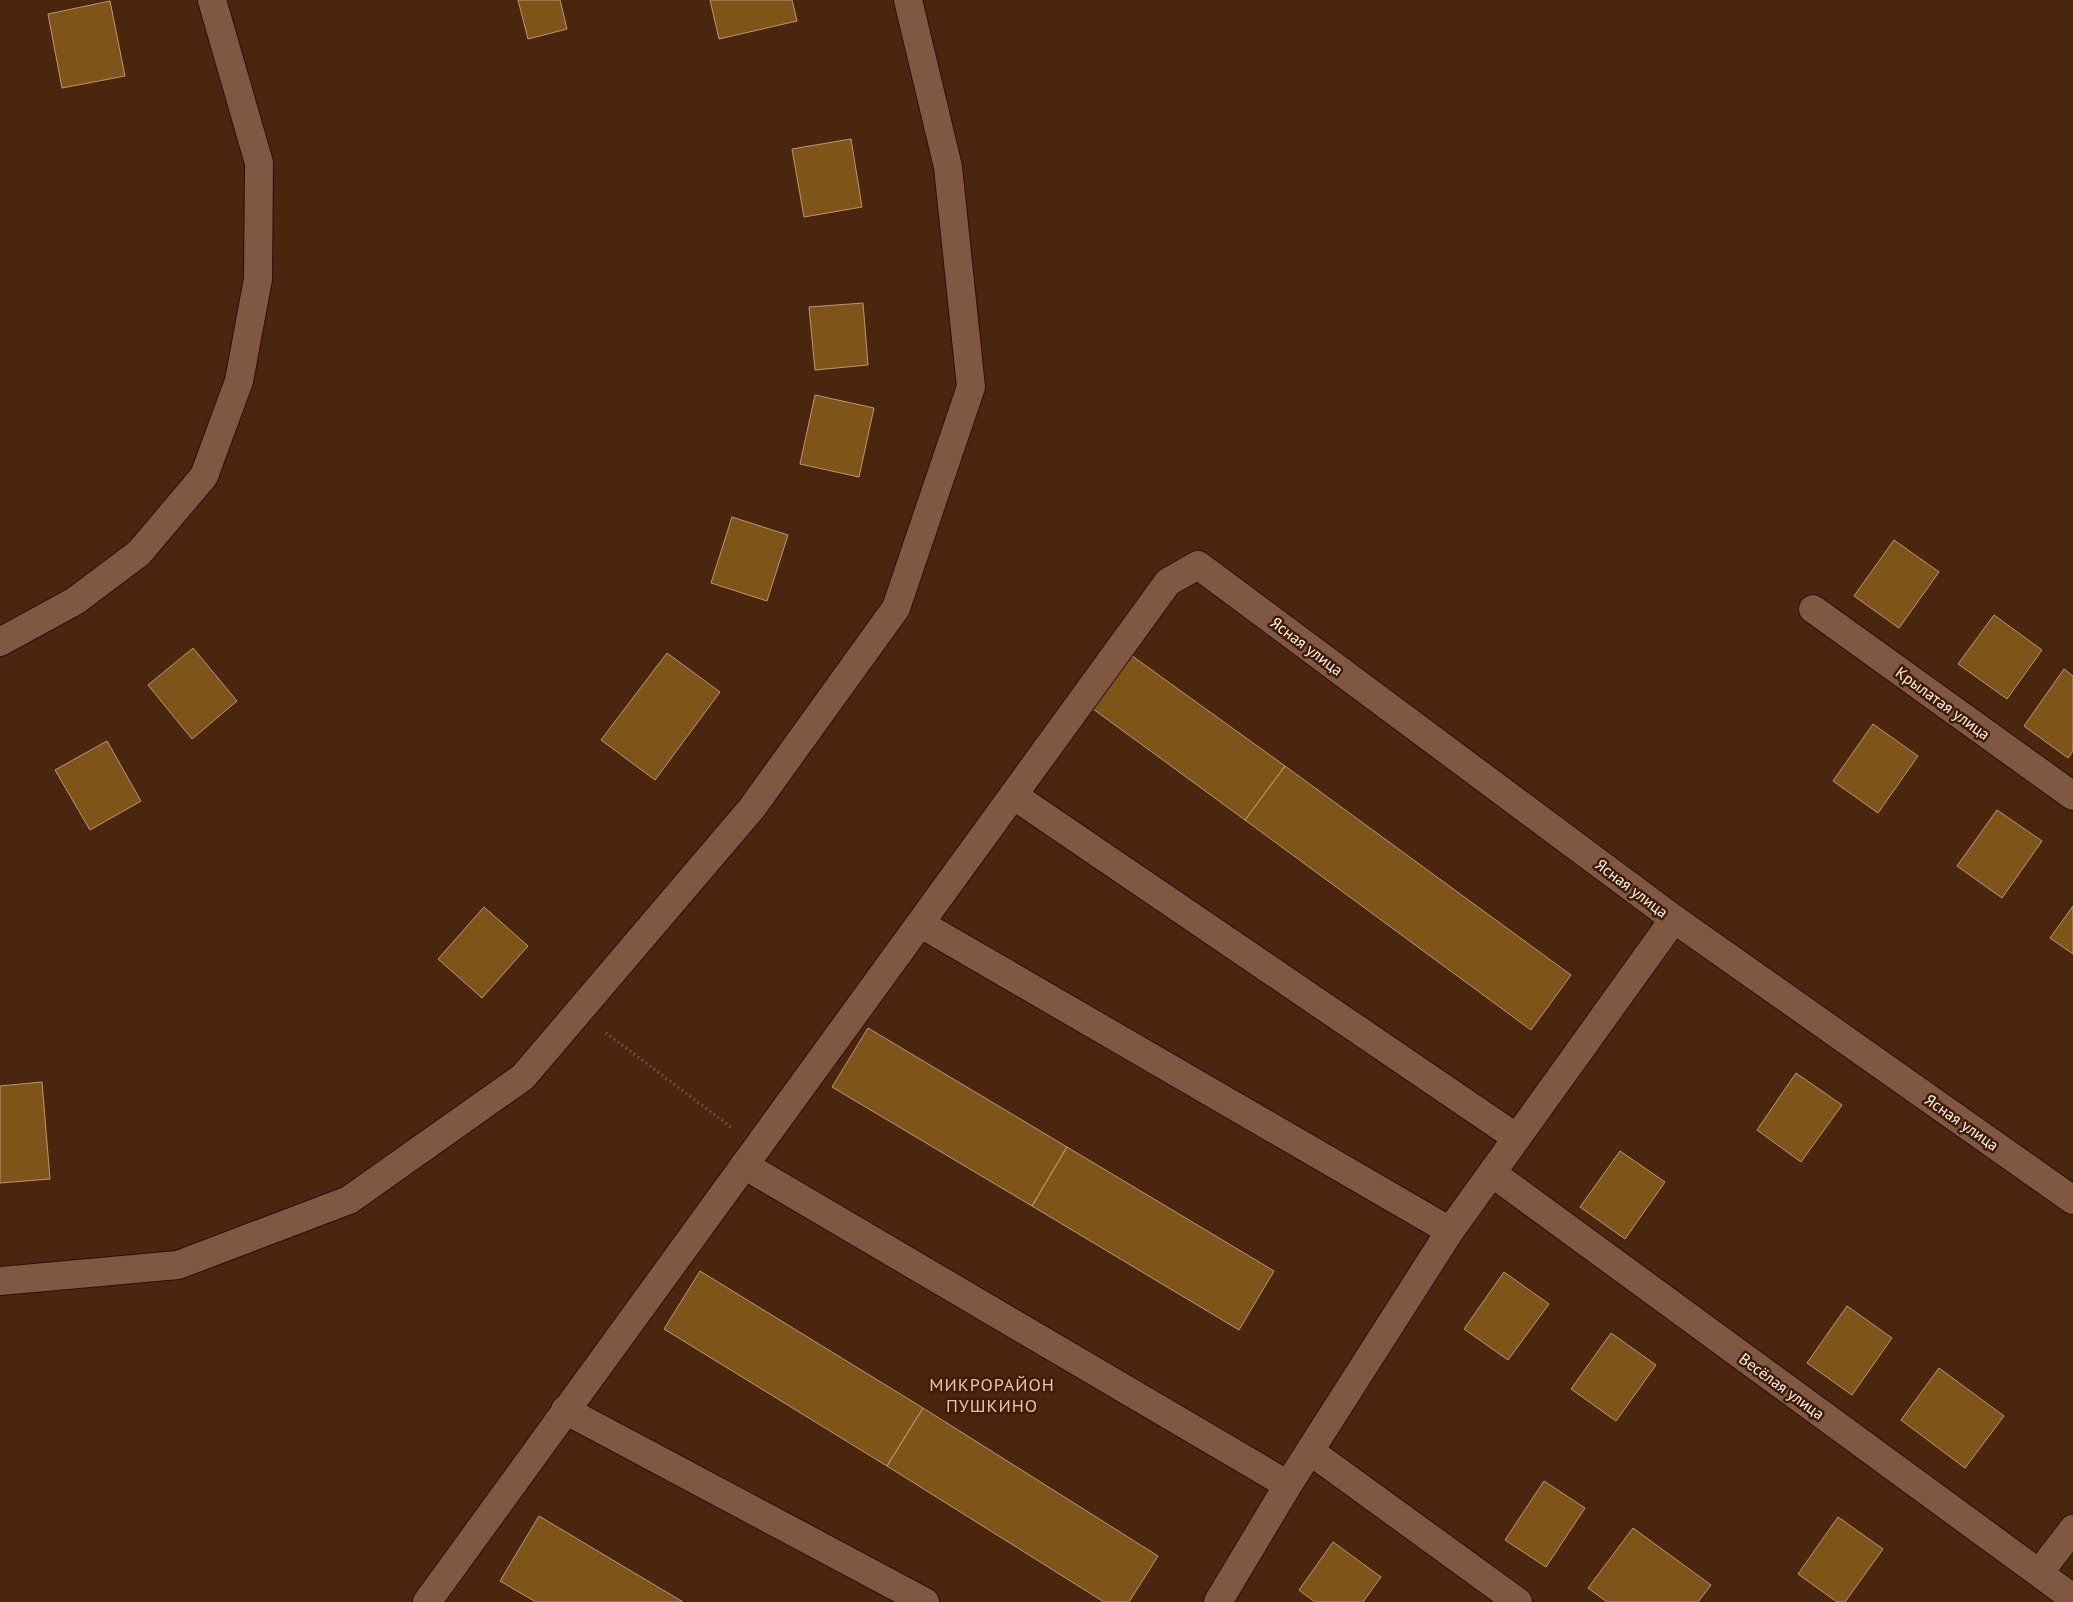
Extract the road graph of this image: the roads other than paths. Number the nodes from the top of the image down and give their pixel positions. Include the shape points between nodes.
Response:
1 (212, 0) edge
2 (908, 0) edge
3 (1813, 609) dead end
4 (0, 642) edge
5 (1013, 795) junction
6 (2073, 796) edge
7 (1674, 919) junction
8 (921, 924) junction
9 (1518, 1138) junction
10 (750, 1156) junction
11 (1492, 1173) junction
12 (2073, 1200) edge
13 (1450, 1231) junction
14 (0, 1281) edge
15 (565, 1410) junction
16 (1310, 1451) junction
17 (1288, 1485) junction
18 (2073, 1529) edge
19 (2040, 1574) junction
20 (2073, 1598) edge
21 (427, 1602) edge
22 (925, 1602) edge
23 (1218, 1602) edge
24 (1518, 1602) edge

1 - 4 street via 260,163 258,279 239,380 204,476 139,554 75,601
2 - 14 street via 948,167 971,386 896,608 752,808 523,1077 349,1200 178,1265
3 - 6 street, Крылатая улица
5 - 7 street, Ясная улица via 1168,582 1198,565
5 - 8 street
5 - 9 street
7 - 9 street
7 - 12 street, Ясная улица
8 - 10 street
8 - 13 street
9 - 11 street
10 - 15 street
10 - 17 street
11 - 13 street
11 - 19 street, Весёлая улица
13 - 16 street
15 - 21 street
15 - 22 street
16 - 17 street
16 - 24 street
17 - 23 street
18 - 19 street
19 - 20 street, Весёлая улица

